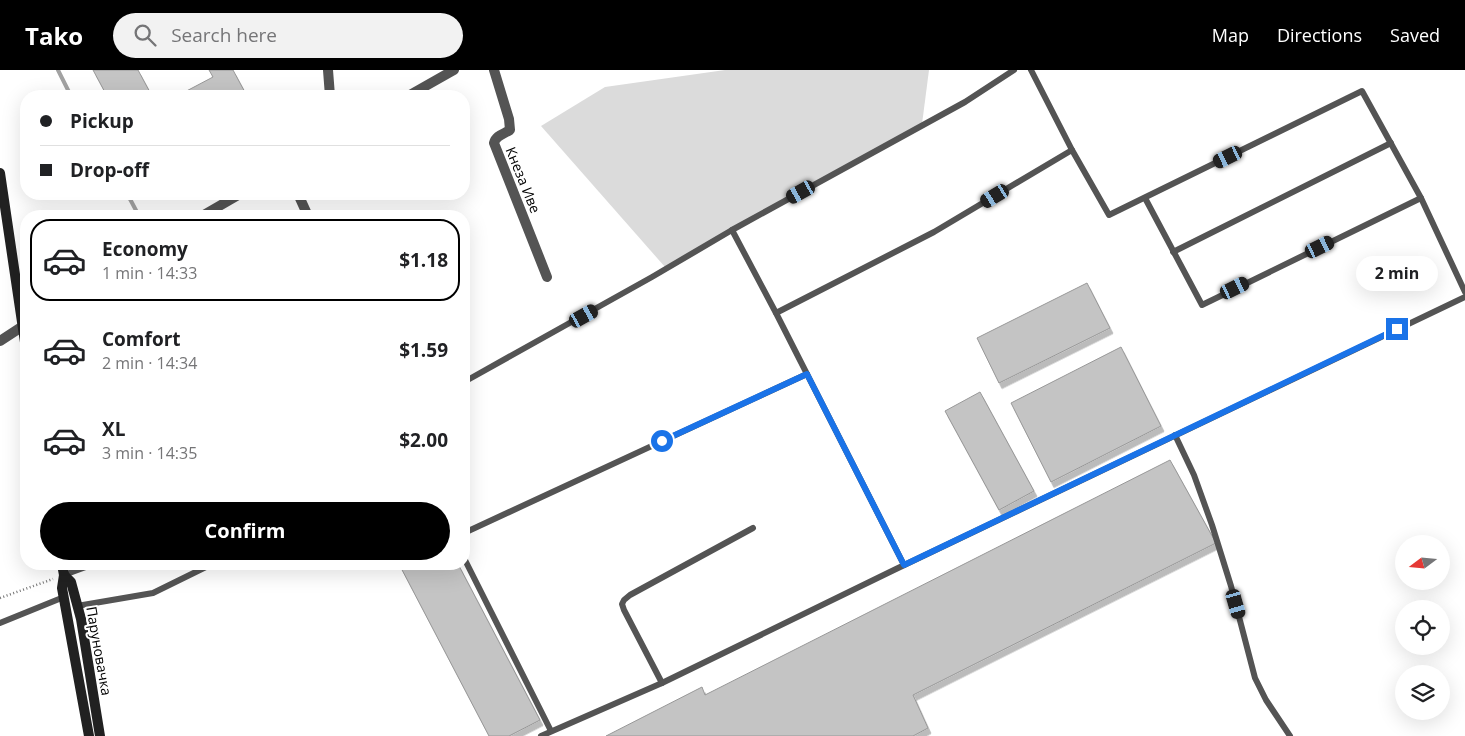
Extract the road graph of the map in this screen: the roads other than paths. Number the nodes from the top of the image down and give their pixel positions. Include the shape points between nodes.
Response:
1 (328, 70) edge
2 (454, 70) edge
3 (494, 70) edge
4 (1014, 70) edge
5 (1031, 70) edge
6 (330, 90) edge
7 (419, 90) edge
8 (1391, 143) junction
9 (1072, 150) junction
10 (0, 172) edge
11 (1145, 198) junction
12 (1422, 198) junction
13 (230, 200) edge
14 (212, 210) edge
15 (732, 230) junction
16 (1174, 252) junction
17 (546, 277) dead end
18 (1465, 292) edge
19 (1465, 297) edge
20 (20, 300) edge
21 (776, 313) junction
22 (20, 328) edge
23 (0, 340) edge
24 (807, 374) junction
25 (470, 379) edge
26 (1175, 435) junction
27 (753, 528) dead end
28 (470, 530) edge
29 (904, 565) junction
30 (63, 570) edge
31 (78, 570) edge
32 (200, 570) edge
33 (470, 570) edge
34 (64, 575) junction
35 (64, 597) junction
36 (72, 607) junction
37 (0, 622) edge
38 (662, 683) junction
39 (551, 731) junction
40 (89, 736) edge
41 (100, 736) edge
42 (541, 736) edge
43 (1290, 736) edge

1 - 6 street
2 - 7 street
3 - 17 street, Кнеза Иве via 510,130 495,139 494,144
4 - 15 lane via 965,102
5 - 9 lane
8 - 11 lane via 1362,91
8 - 12 lane
8 - 16 lane
9 - 11 lane via 1108,215
9 - 21 lane via 934,232
10 - 20 main road
11 - 16 lane
12 - 16 lane via 1202,305
12 - 18 lane
13 - 14 street
15 - 21 lane
15 - 25 lane
19 - 26 lane
21 - 24 lane
22 - 23 street
24 - 28 lane
24 - 29 lane
26 - 29 lane
26 - 43 lane via 1212,525 1255,678
27 - 38 lane via 624,600 624,610
29 - 38 lane
30 - 34 main road, Паруновачка
31 - 34 lane
32 - 36 lane via 153,593
33 - 39 lane
34 - 35 main road, Паруновачка
34 - 36 main road, Паруновачка via 72,582
35 - 36 main road, Паруновачка
35 - 37 lane
36 - 40 main road, Паруновачка
36 - 41 main road, Паруновачка
38 - 39 lane
39 - 42 lane

